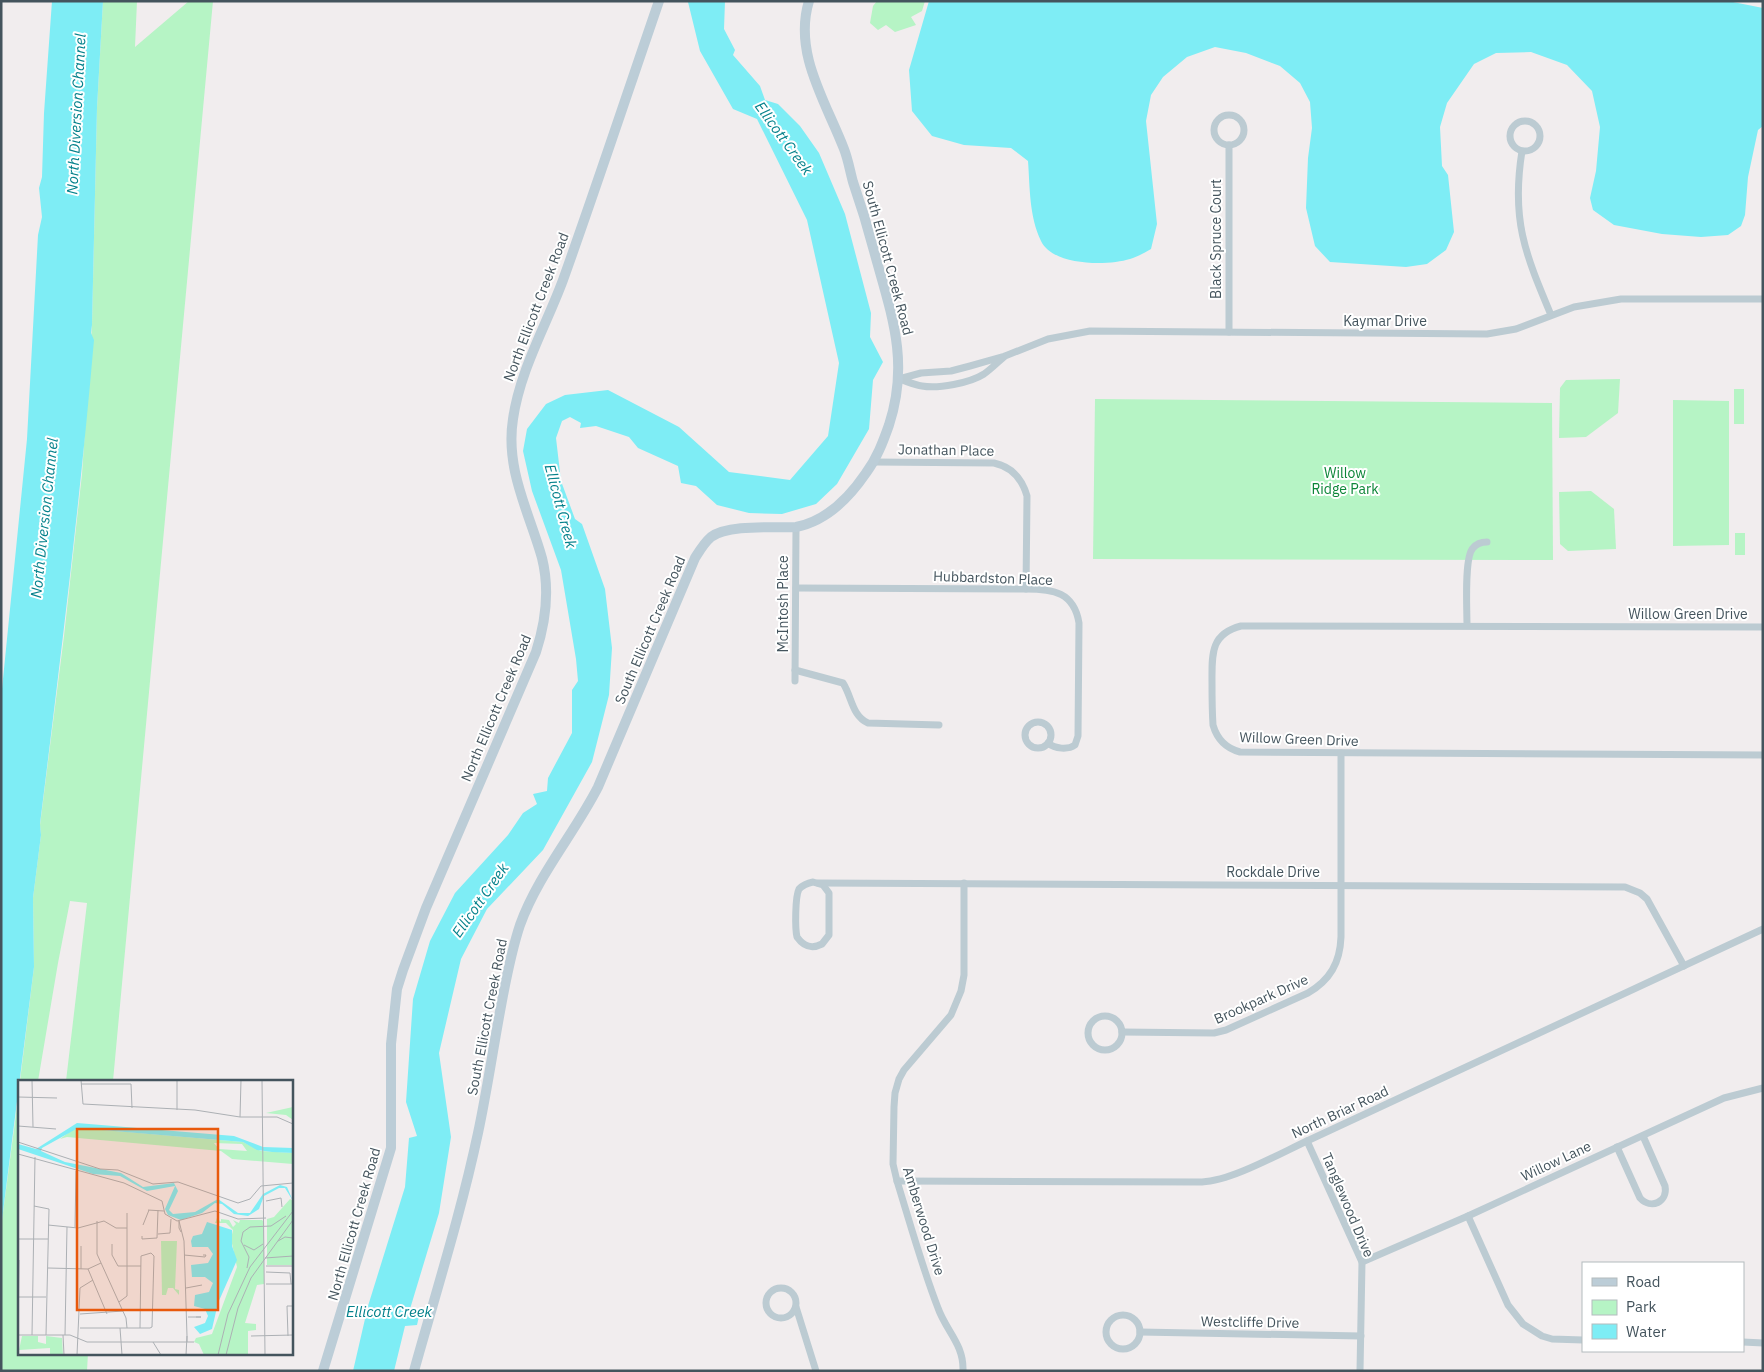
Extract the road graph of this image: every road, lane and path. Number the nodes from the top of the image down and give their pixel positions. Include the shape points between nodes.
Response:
1 (659, 1) edge
2 (809, 1) edge
3 (1229, 145) junction
4 (1522, 151) junction
5 (1763, 299) edge
6 (1551, 315) junction
7 (1229, 332) junction
8 (1005, 356) junction
9 (899, 379) junction
10 (874, 462) junction
11 (796, 527) junction
12 (1487, 542) dead end
13 (796, 588) junction
14 (1026, 589) junction
15 (1467, 625) junction
16 (1763, 627) edge
17 (795, 670) junction
18 (795, 681) dead end
19 (939, 726) dead end
20 (1048, 743) dead end
21 (1340, 753) junction
22 (1763, 755) edge
23 (818, 883) junction
24 (964, 883) junction
25 (1340, 884) junction
26 (1763, 929) edge
27 (1684, 966) junction
28 (1122, 1032) junction
29 (1763, 1088) edge
30 (1642, 1136) junction
31 (1307, 1141) junction
32 (1617, 1147) junction
33 (897, 1180) junction
34 (1468, 1216) junction
35 (1362, 1262) junction
36 (796, 1307) junction
37 (1140, 1332) junction
38 (1361, 1336) junction
39 (1582, 1340) edge
40 (1744, 1342) edge
41 (1763, 1343) edge
42 (323, 1371) edge
43 (414, 1371) edge
44 (816, 1371) edge
45 (963, 1371) edge
46 (1360, 1371) edge

1 - 42 street, North Ellicott Creek Road via 578,240 518,391 512,420 511,450 517,485 542,559 546,599 542,633 402,970 391,1044 391,1148
2 - 9 street, South Ellicott Creek Road via 804,30 810,67 845,151 868,226 896,333
3 - 3 street via 1241,141 1245,131 1242,121 1229,114 1219,118 1214,128 1216,138
3 - 7 street, Black Spruce Court
4 - 4 street via 1532,150 1540,138 1538,127 1524,120 1514,125 1510,134 1512,144
4 - 6 street via 1518,182 1519,222 1529,262
5 - 6 street, Kaymar Drive via 1621,299
6 - 7 street, Kaymar Drive via 1516,329 1487,334
7 - 8 street, Kaymar Drive via 1090,332 1048,339
8 - 9 street, Kaymar Drive
8 - 9 street, Kaymar Drive via 984,374 971,380 943,386 922,386
9 - 10 street, South Ellicott Creek Road via 890,419
10 - 11 street, South Ellicott Creek Road via 837,507 817,520
10 - 14 street, Jonathan Place via 994,463 1005,465 1014,472 1027,496
11 - 13 street, McIntosh Place
11 - 43 street, South Ellicott Creek Road via 725,530 704,544 695,558 598,787 531,900 512,949 478,1133
12 - 15 street via 1480,542 1472,549 1467,560
13 - 14 street, Hubbardston Place
13 - 17 street, McIntosh Place
14 - 20 street, Hubbardston Place via 1059,592 1078,614 1077,742 1070,748 1053,747
15 - 16 street, Willow Green Drive
15 - 21 street, Willow Green Drive via 1241,626 1219,638 1212,657 1212,725 1224,745 1240,752
17 - 18 street, McIntosh Place
17 - 19 street via 842,683 856,714 868,724
21 - 22 street, Willow Green Drive
21 - 25 street, Brookpark Drive
23 - 23 street, Rockdale Drive via 829,894 829,934 822,944 811,947 798,938 797,894 803,885
23 - 24 street, Rockdale Drive
24 - 25 street, Rockdale Drive
24 - 33 street, Amberwood Drive via 962,991 951,1015 899,1079 894,1107 893,1164
25 - 27 street, Rockdale Drive via 1626,887 1647,899
25 - 28 street, Brookpark Drive via 1340,949 1333,971 1318,987 1214,1033
26 - 27 street, North Briar Road
27 - 31 street, North Briar Road
28 - 28 street via 1118,1021 1108,1016 1092,1021 1088,1032 1093,1045 1104,1050 1119,1043
29 - 30 street, Willow Lane via 1724,1098
30 - 32 street, Willow Lane
30 - 32 street via 1665,1186 1665,1195 1656,1204 1640,1198
31 - 33 street, North Briar Road via 1210,1182
31 - 35 street, Tanglewood Drive
32 - 34 street, Willow Lane
33 - 45 street, Amberwood Drive via 938,1309 958,1344
34 - 35 street, Willow Lane
34 - 39 street via 1508,1305 1523,1324 1552,1339
35 - 38 street, Tanglewood Drive
36 - 36 street via 792,1293 784,1288 774,1290 766,1302 768,1310 780,1318 790,1315
36 - 44 street
37 - 37 street via 1136,1321 1126,1315 1110,1320 1106,1331 1111,1344 1121,1349 1132,1346
37 - 38 street, Westcliffe Drive
38 - 46 street, Tanglewood Drive
40 - 41 street

